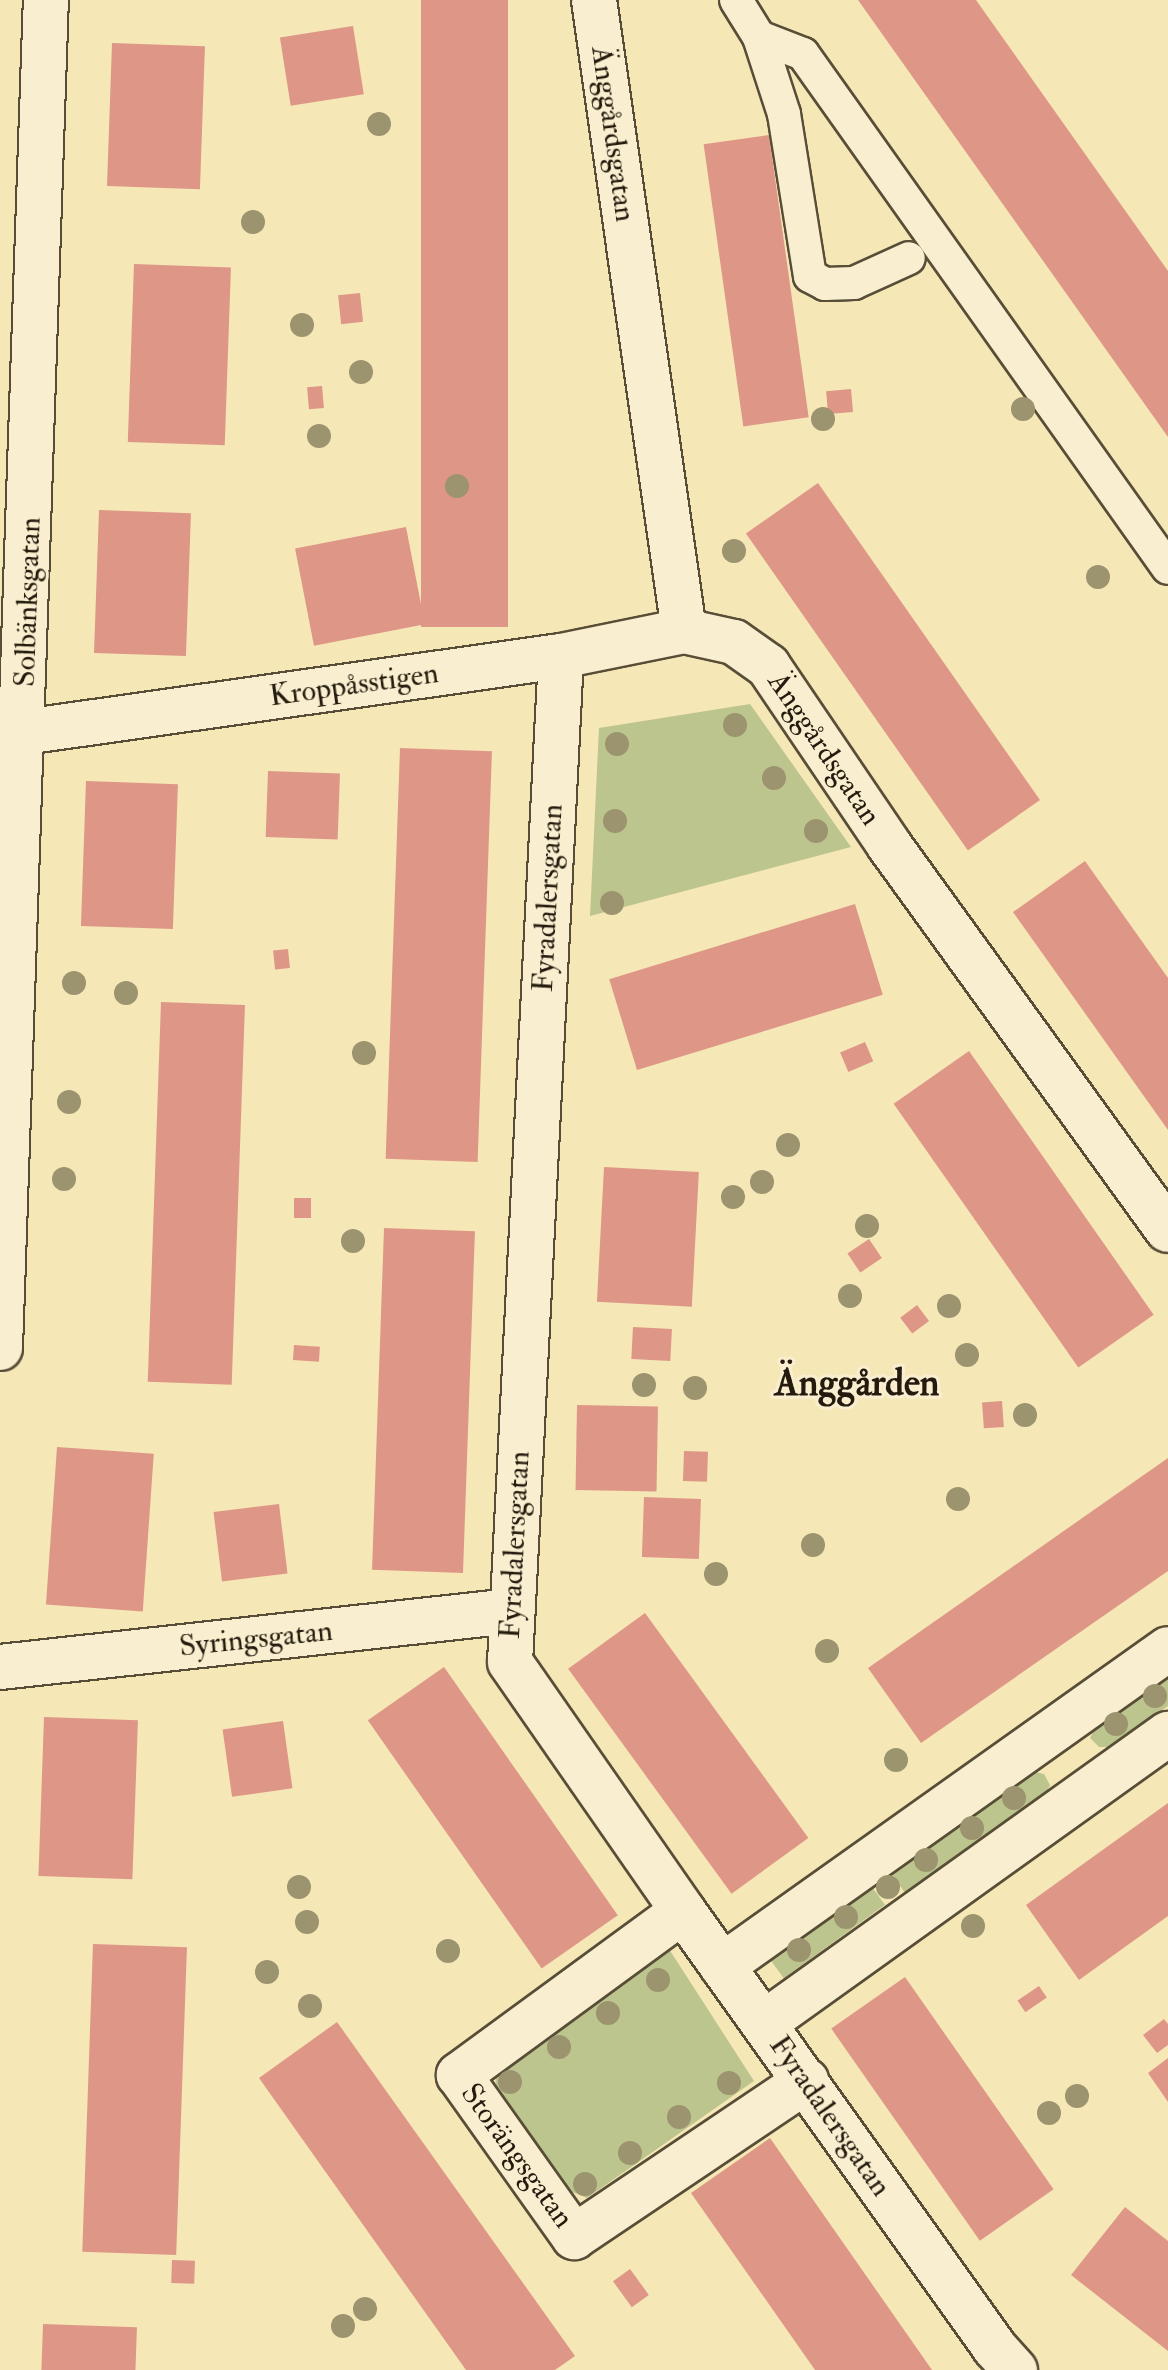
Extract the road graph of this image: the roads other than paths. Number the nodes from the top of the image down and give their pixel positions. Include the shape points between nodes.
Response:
1 (46, 0) edge
2 (594, 0) edge
3 (736, 0) edge
4 (759, 37) junction
5 (909, 258) dead end
6 (1168, 568) edge
7 (684, 631) junction
8 (561, 656) junction
9 (24, 732) junction
10 (1168, 1230) edge
11 (0, 1348) edge
12 (511, 1611) junction
13 (1168, 1649) edge
14 (0, 1667) edge
15 (1168, 1734) edge
16 (1049, 1735) junction
17 (1088, 1789) junction
18 (683, 1911) junction
19 (722, 1966) junction
20 (764, 2023) junction
21 (806, 2081) junction
22 (1015, 2370) edge

1 - 9 street, Solbänksgatan
2 - 7 street, Änggårdsgatan
3 - 4 lane
4 - 5 lane via 784,114 810,276 825,284 854,283
4 - 6 lane via 803,54
7 - 8 street, Kroppåsstigen
7 - 10 street, Änggårdsgatan via 734,642 768,666 889,845
8 - 9 street, Kroppåsstigen
8 - 12 street, Fyradalersgatan
9 - 11 street, Solbänksgatan
12 - 14 street, Syringsgatan
12 - 18 street, Fyradalersgatan via 510,1662
13 - 16 street
15 - 17 street
16 - 17 street
16 - 19 street
17 - 20 street
18 - 19 street, Fyradalersgatan
18 - 21 street, Storängsgatan via 459,2075 574,2237
19 - 20 street, Fyradalersgatan
20 - 21 street, Fyradalersgatan
21 - 22 street, Fyradalersgatan

